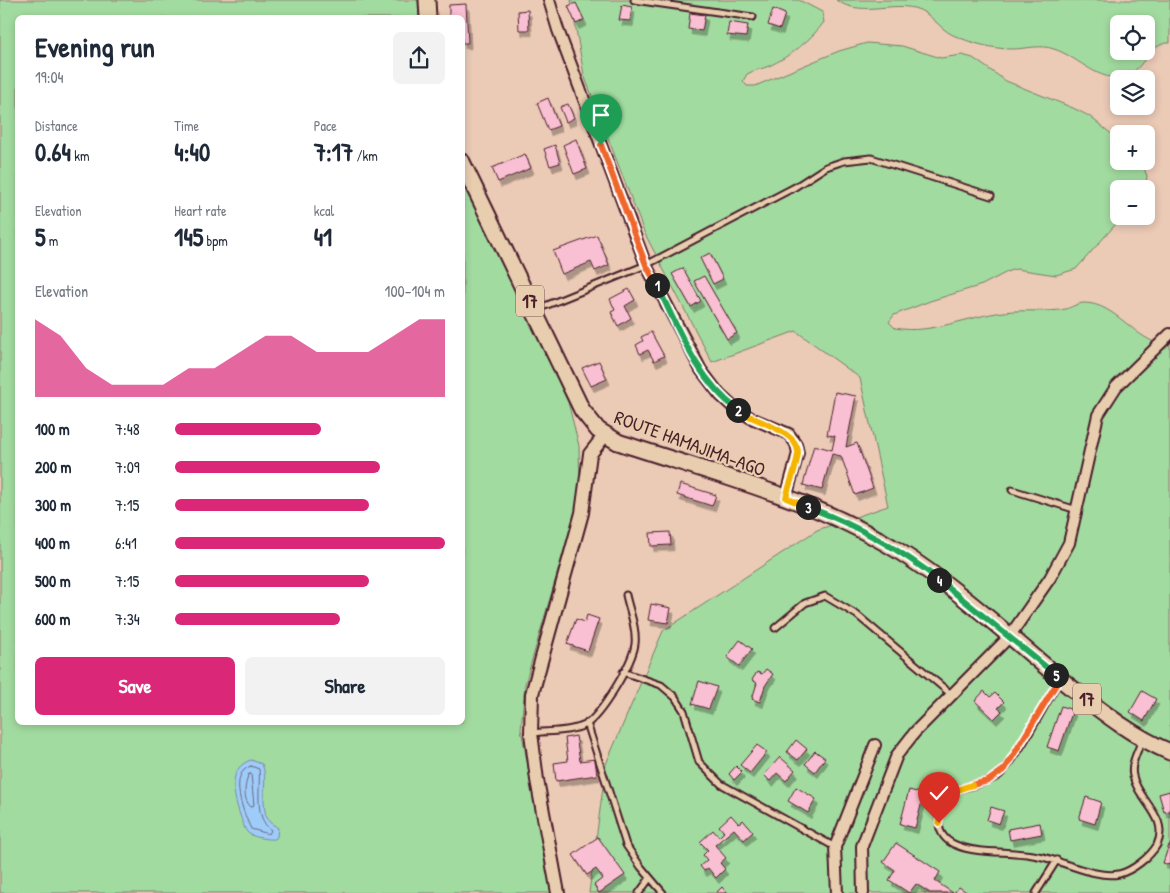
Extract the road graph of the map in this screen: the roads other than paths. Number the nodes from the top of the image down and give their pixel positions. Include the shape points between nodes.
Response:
1 (426, 0) edge
2 (549, 0) edge
3 (634, 0) edge
4 (428, 15) edge
5 (753, 17) dead end
6 (465, 168) edge
7 (991, 196) dead end
8 (646, 265) junction
9 (534, 311) junction
10 (1170, 334) edge
11 (605, 435) junction
12 (1012, 490) dead end
13 (786, 498) junction
14 (1077, 510) junction
15 (626, 595) dead end
16 (774, 628) dead end
17 (1009, 637) junction
18 (623, 672) junction
19 (1060, 678) junction
20 (952, 694) junction
21 (587, 723) junction
22 (531, 733) junction
23 (1143, 740) junction
24 (875, 746) dead end
25 (1170, 752) edge
26 (835, 847) junction
27 (1057, 860) junction
28 (650, 878) junction
29 (558, 893) edge
30 (640, 893) edge
31 (663, 893) edge
32 (837, 893) edge
33 (863, 893) edge
34 (1036, 893) edge

1 - 4 main road
2 - 8 street
3 - 5 lane
6 - 9 main road, ROUTE HAMAJIMA-AGO / 17
7 - 8 lane via 889,163 859,158 826,167 795,187
8 - 9 lane
8 - 13 street via 691,352 720,394 741,412 789,434 794,440 798,453
9 - 11 main road, ROUTE HAMAJIMA-AGO / 17 via 582,410
10 - 14 street via 1116,387 1098,415
11 - 13 main road, ROUTE HAMAJIMA-AGO / 17
11 - 22 street via 590,454 582,514 532,694
12 - 14 lane
13 - 17 main road, ROUTE HAMAJIMA-AGO / 17 via 836,518 897,550 931,573
14 - 17 street via 1070,543
15 - 18 lane via 635,643
16 - 20 lane via 805,603 824,596 857,616
17 - 19 main road, ROUTE HAMAJIMA-AGO / 17
17 - 20 street
18 - 21 lane via 600,710
18 - 26 lane via 661,685 675,697 684,711 699,762 721,784
19 - 23 main road, ROUTE HAMAJIMA-AGO / 17
19 - 27 lane via 1005,769 988,781 953,790 944,802 939,823 943,835 956,845
20 - 33 street via 897,755 862,846
21 - 22 lane via 578,728
21 - 28 lane via 622,836 632,856
22 - 29 street
23 - 25 main road, ROUTE HAMAJIMA-AGO / 17
23 - 27 lane via 1135,759 1133,776 1137,788 1161,820 1162,834 1158,845 1138,864 1120,874 1103,874
24 - 26 street
26 - 32 street
27 - 34 lane
28 - 30 lane
28 - 31 lane

